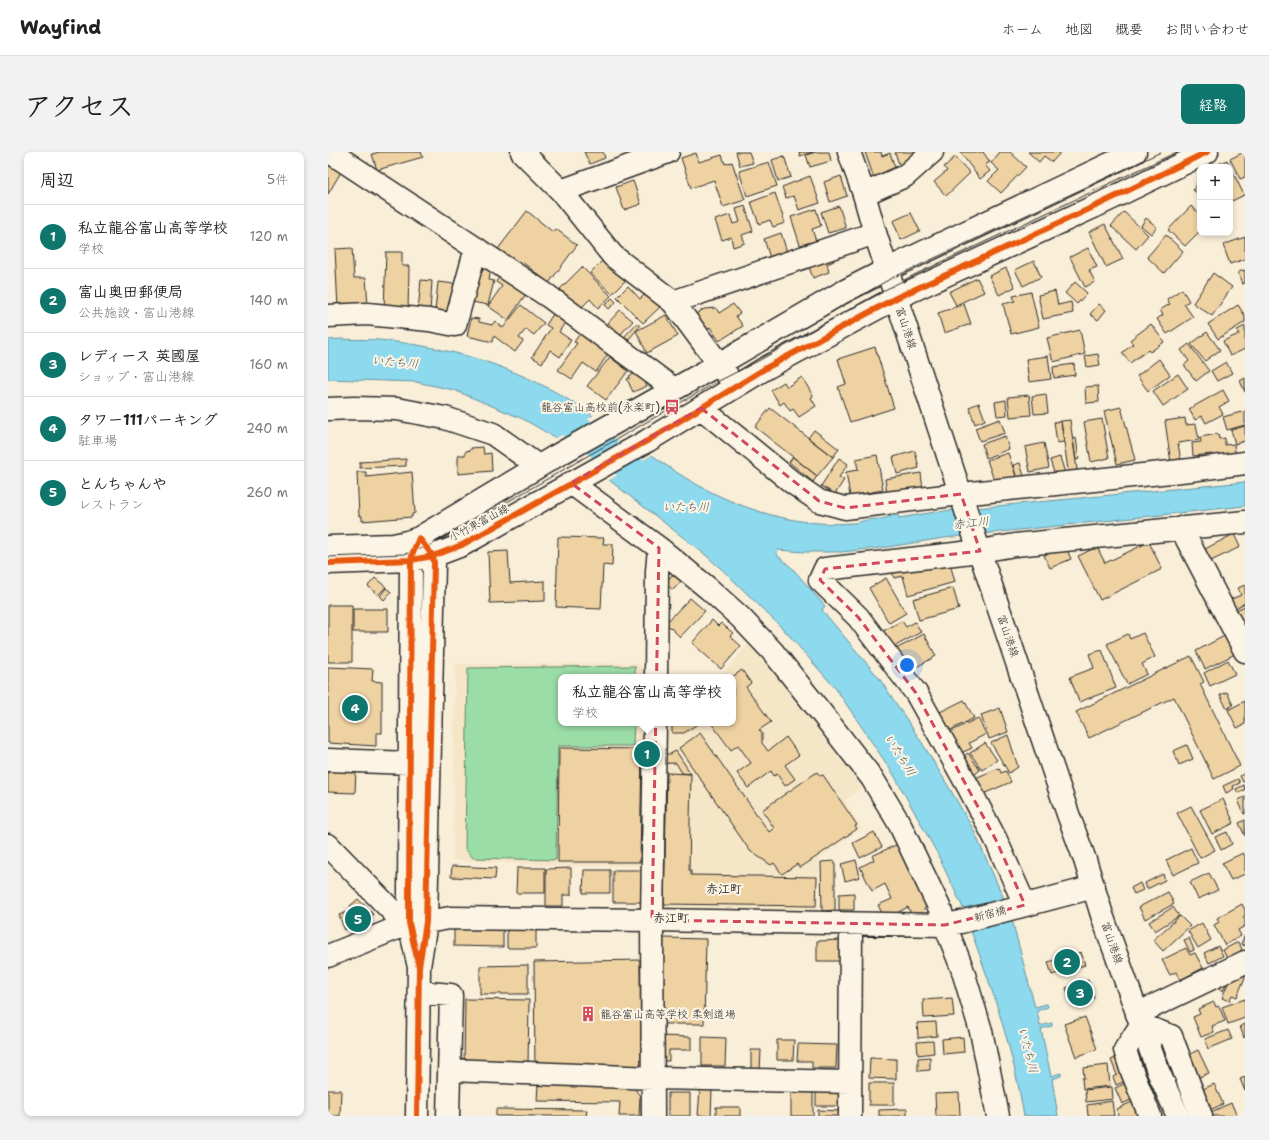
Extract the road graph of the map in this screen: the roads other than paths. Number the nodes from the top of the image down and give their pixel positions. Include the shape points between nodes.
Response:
1 (522, 152) edge
2 (668, 152) edge
3 (849, 152) edge
4 (932, 152) edge
5 (1135, 152) edge
6 (1206, 152) edge
7 (339, 153) edge
8 (561, 191) junction
9 (864, 194) junction
10 (875, 233) junction
11 (476, 248) junction
12 (888, 269) junction
13 (896, 298) junction
14 (672, 302) junction
15 (328, 316) edge
16 (719, 364) junction
17 (735, 386) junction
18 (674, 389) junction
19 (701, 408) junction
20 (328, 409) edge
21 (547, 461) junction
22 (1245, 462) edge
23 (577, 480) junction
24 (962, 498) junction
25 (1245, 522) edge
26 (1181, 528) junction
27 (419, 538) junction
28 (978, 546) junction
29 (328, 548) edge
30 (659, 548) junction
31 (433, 556) junction
32 (411, 560) junction
33 (328, 563) edge
34 (1245, 651) edge
35 (656, 674) edge
36 (655, 726) edge
37 (328, 760) edge
38 (410, 763) junction
39 (328, 845) edge
40 (1094, 887) junction
41 (1022, 906) junction
42 (652, 920) junction
43 (418, 922) junction
44 (953, 923) junction
45 (851, 924) junction
46 (328, 956) edge
47 (1245, 962) edge
48 (419, 992) junction
49 (1139, 1020) junction
50 (449, 1070) junction
51 (653, 1078) junction
52 (850, 1082) junction
53 (417, 1116) edge
54 (448, 1116) edge
55 (652, 1116) edge
56 (850, 1116) edge
57 (998, 1116) edge
58 (1150, 1116) edge
59 (1178, 1116) edge
60 (1201, 1116) edge

1 - 8 street
2 - 8 street
3 - 9 street, 富山港線
4 - 9 street via 905,176
5 - 12 street, 小竹東富山線
6 - 13 street, 小竹東富山線
7 - 11 street
8 - 14 street via 613,256
9 - 10 street, 富山港線
10 - 12 street, 富山港線
10 - 14 street
11 - 15 street via 455,324 367,314
11 - 18 street via 554,301
12 - 13 street, 富山港線
12 - 16 street, 小竹東富山線 via 841,293
13 - 17 street, 小竹東富山線
13 - 24 street, 富山港線
14 - 16 street
16 - 17 street
16 - 18 street, 小竹東富山線
17 - 19 street, 小竹東富山線
18 - 21 street, 小竹東富山線
19 - 23 street, 小竹東富山線
19 - 24 street via 819,501 845,508
20 - 21 street via 397,409 445,418 493,434
21 - 27 street, 小竹東富山線
22 - 24 street
23 - 30 street
23 - 31 street, 小竹東富山線 via 462,545
24 - 28 street, 富山港線
25 - 26 street
26 - 28 street via 1016,545
26 - 34 street
27 - 29 street, 小竹東富山線 via 394,545
27 - 31 street
27 - 32 street
28 - 40 street, 富山港線
28 - 41 street via 825,569 820,580 858,617 916,693 993,834
30 - 35 street
30 - 44 street via 740,617 773,652 819,709 872,778 899,823 940,909
31 - 32 street, 小竹東富山線
31 - 43 street
32 - 33 street, 小竹東富山線
32 - 38 street
36 - 42 street
37 - 38 street
38 - 43 street
39 - 43 street via 396,915
40 - 41 street, 新宿橋
40 - 49 street, 富山港線
41 - 44 street, 新宿橋
42 - 43 street, 新宿橋 via 450,918
42 - 45 street, 新宿橋
42 - 51 street
43 - 46 street, 新宿橋
43 - 48 street
44 - 45 street, 新宿橋
44 - 57 street via 962,968 981,1031
45 - 52 street
47 - 49 street
48 - 50 street via 451,995
48 - 53 street
49 - 58 street via 1125,1050
49 - 59 street, 富山港線
49 - 60 street via 1171,1036
50 - 51 street
50 - 54 street
51 - 52 street
51 - 55 street
52 - 56 street

